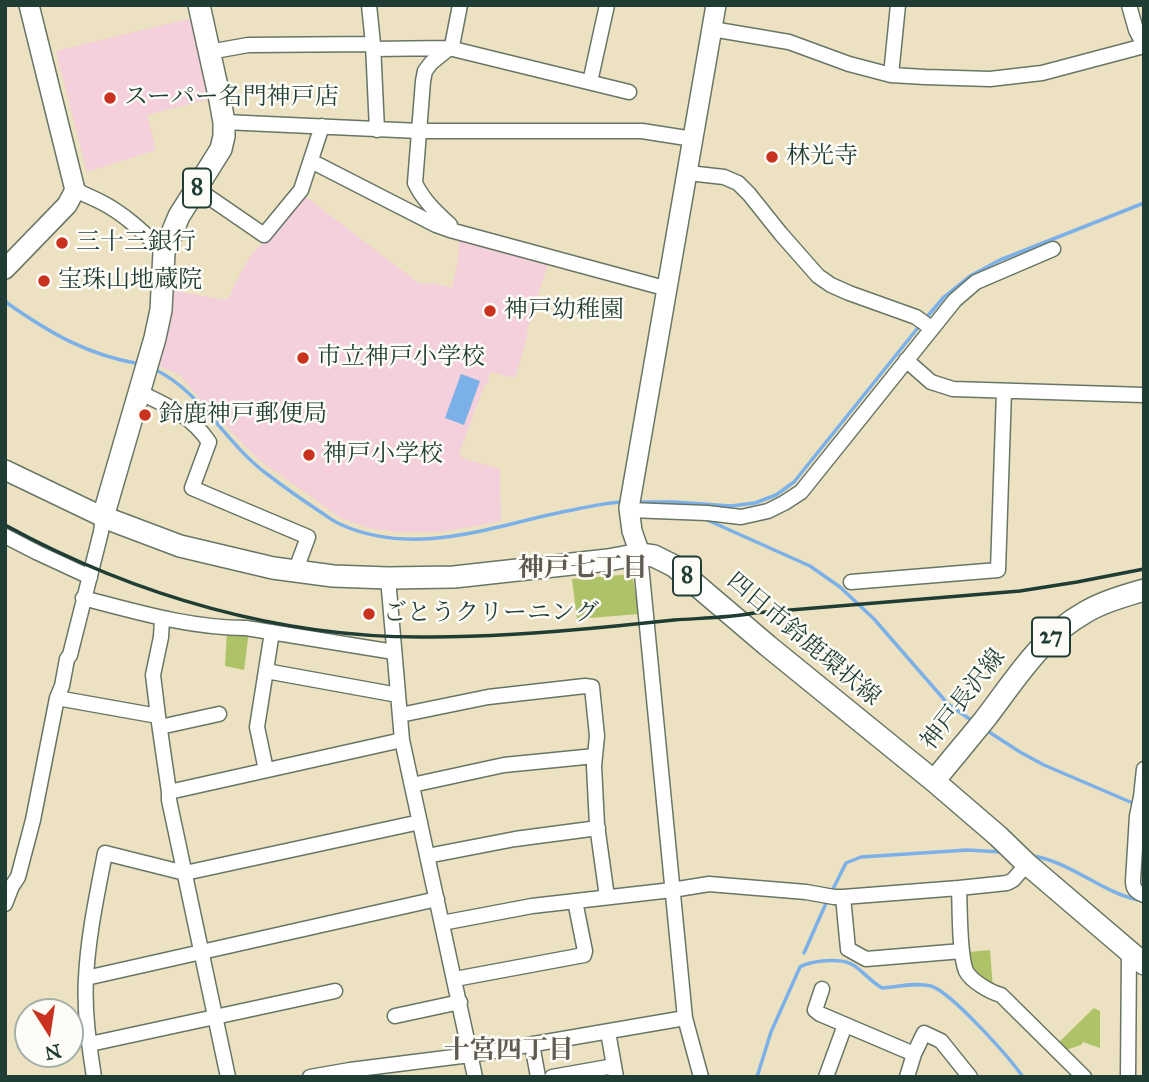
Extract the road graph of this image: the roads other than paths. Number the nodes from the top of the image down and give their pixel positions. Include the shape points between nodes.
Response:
1 (29, 5) edge
2 (199, 5) edge
3 (369, 5) edge
4 (460, 5) edge
5 (607, 5) edge
6 (716, 5) edge
7 (898, 5) edge
8 (1129, 5) edge
9 (712, 29) junction
10 (1144, 45) edge
11 (373, 47) junction
12 (449, 48) junction
13 (209, 52) junction
14 (891, 75) junction
15 (590, 82) junction
16 (629, 92) dead end
17 (224, 122) junction
18 (322, 126) junction
19 (377, 130) junction
20 (419, 131) junction
21 (694, 139) junction
22 (311, 161) junction
23 (688, 173) junction
24 (197, 189) junction
25 (75, 190) junction
26 (450, 230) junction
27 (1053, 249) dead end
28 (164, 252) junction
29 (5, 269) edge
30 (668, 289) junction
31 (930, 328) junction
32 (906, 360) junction
33 (140, 387) junction
34 (1004, 391) junction
35 (1144, 395) edge
36 (5, 470) edge
37 (629, 509) junction
38 (103, 517) junction
39 (5, 536) edge
40 (640, 554) junction
41 (295, 572) junction
42 (89, 577) junction
43 (388, 578) junction
44 (851, 582) dead end
45 (1144, 590) edge
46 (83, 598) junction
47 (162, 618) junction
48 (272, 632) junction
49 (394, 652) junction
50 (266, 671) junction
51 (398, 695) junction
52 (57, 698) junction
53 (219, 714) dead end
54 (400, 715) junction
55 (159, 722) junction
56 (402, 740) junction
57 (595, 756) junction
58 (1144, 769) edge
59 (266, 770) junction
60 (934, 781) junction
61 (412, 785) junction
62 (169, 792) junction
63 (1141, 801) edge
64 (420, 822) junction
65 (598, 828) junction
66 (427, 856) junction
67 (1027, 864) junction
68 (185, 873) junction
69 (959, 888) junction
70 (672, 890) junction
71 (1144, 895) edge
72 (833, 896) junction
73 (607, 897) junction
74 (437, 899) junction
75 (575, 901) junction
76 (5, 904) edge
77 (442, 923) junction
78 (962, 951) junction
79 (202, 952) junction
80 (1137, 958) edge
81 (86, 978) junction
82 (455, 979) junction
83 (822, 989) dead end
84 (335, 991) dead end
85 (460, 1002) junction
86 (394, 1016) dead end
87 (215, 1018) junction
88 (685, 1018) junction
89 (845, 1025) junction
90 (608, 1032) junction
91 (90, 1044) junction
92 (532, 1044) junction
93 (914, 1054) junction
94 (470, 1055) junction
95 (615, 1071) edge
96 (94, 1077) edge
97 (228, 1077) edge
98 (310, 1077) edge
99 (475, 1077) edge
100 (538, 1077) edge
101 (552, 1077) edge
102 (701, 1077) edge
103 (826, 1077) edge
104 (907, 1077) edge
105 (970, 1077) edge
106 (1084, 1077) edge
107 (1128, 1077) edge

1 - 25 street
2 - 13 main road, 8
3 - 11 street
4 - 12 street
5 - 15 street
6 - 9 street
7 - 14 street
8 - 10 street
9 - 14 street via 789,42
9 - 21 street
10 - 14 street via 1042,73 990,79
11 - 12 street
11 - 13 street via 248,45
11 - 19 street
12 - 15 street
12 - 20 street via 425,71
13 - 17 main road, 8
15 - 16 street
17 - 18 street
17 - 24 main road, 8 via 221,149
18 - 19 street
18 - 22 street
19 - 20 street
20 - 21 street via 642,131
20 - 26 street via 415,183
21 - 23 street
22 - 24 street via 301,190 264,235
22 - 26 street
23 - 30 street
23 - 31 street via 738,183 818,276 916,317
24 - 28 main road, 8
25 - 28 street via 125,218
25 - 29 street via 67,205
26 - 30 street
27 - 31 street via 976,282
28 - 33 main road, 8 via 161,310
30 - 37 street
31 - 32 street
32 - 34 street via 941,386
32 - 37 street via 800,492 784,503 741,517
33 - 38 main road, 8
33 - 41 street via 184,415 209,442 192,488 308,537
34 - 35 street
34 - 44 street via 998,570
36 - 38 street
37 - 40 street
38 - 41 main road, 四日市鈴鹿環状線 / 8 via 180,546
38 - 42 street
39 - 42 street
40 - 43 main road, 四日市鈴鹿環状線 / 8 via 454,577
40 - 60 main road, 四日市鈴鹿環状線 / 8 via 674,566
40 - 70 street
41 - 43 main road, 四日市鈴鹿環状線 / 8
42 - 46 street
43 - 49 street
45 - 60 main road, 神戸長沢線 / 27 via 1085,612 1049,638
46 - 47 street
46 - 52 street
47 - 48 street
47 - 55 street via 153,675
48 - 49 street
48 - 50 street
49 - 51 street
50 - 51 street
50 - 59 street via 257,727
51 - 54 street
52 - 55 street
52 - 76 street via 33,820 18,877
53 - 55 street
54 - 56 street
54 - 57 street via 488,697 592,687
55 - 62 street
56 - 59 street
56 - 61 street
57 - 61 street via 505,765
57 - 65 street
58 - 63 street
59 - 62 street
60 - 67 main road, 四日市鈴鹿環状線 / 8
61 - 64 street
62 - 68 street
63 - 71 street via 1133,886
64 - 66 street
64 - 68 street
65 - 66 street via 515,838
65 - 73 street
66 - 74 street
67 - 69 street via 1007,884
67 - 80 main road, 四日市鈴鹿環状線 / 8
68 - 79 street
68 - 81 street via 105,853
69 - 72 street
69 - 78 street
70 - 72 street via 709,884
70 - 73 street
70 - 88 street
72 - 78 street via 848,949 866,959
73 - 75 street
74 - 77 street
74 - 79 street
75 - 77 street
75 - 82 street via 583,954
77 - 82 street
78 - 106 street via 967,973 1001,995
79 - 81 street
79 - 87 street
80 - 107 street
81 - 91 street
82 - 85 street
83 - 89 street via 815,1010
84 - 87 street
85 - 86 street
85 - 94 street
87 - 91 street
87 - 97 street
88 - 90 street
88 - 102 street
89 - 93 street
89 - 103 street
90 - 92 street
90 - 95 street
91 - 96 street
92 - 94 street
92 - 100 street
93 - 104 street
93 - 105 street via 924,1032 941,1041
94 - 98 street
94 - 99 street
95 - 101 street

